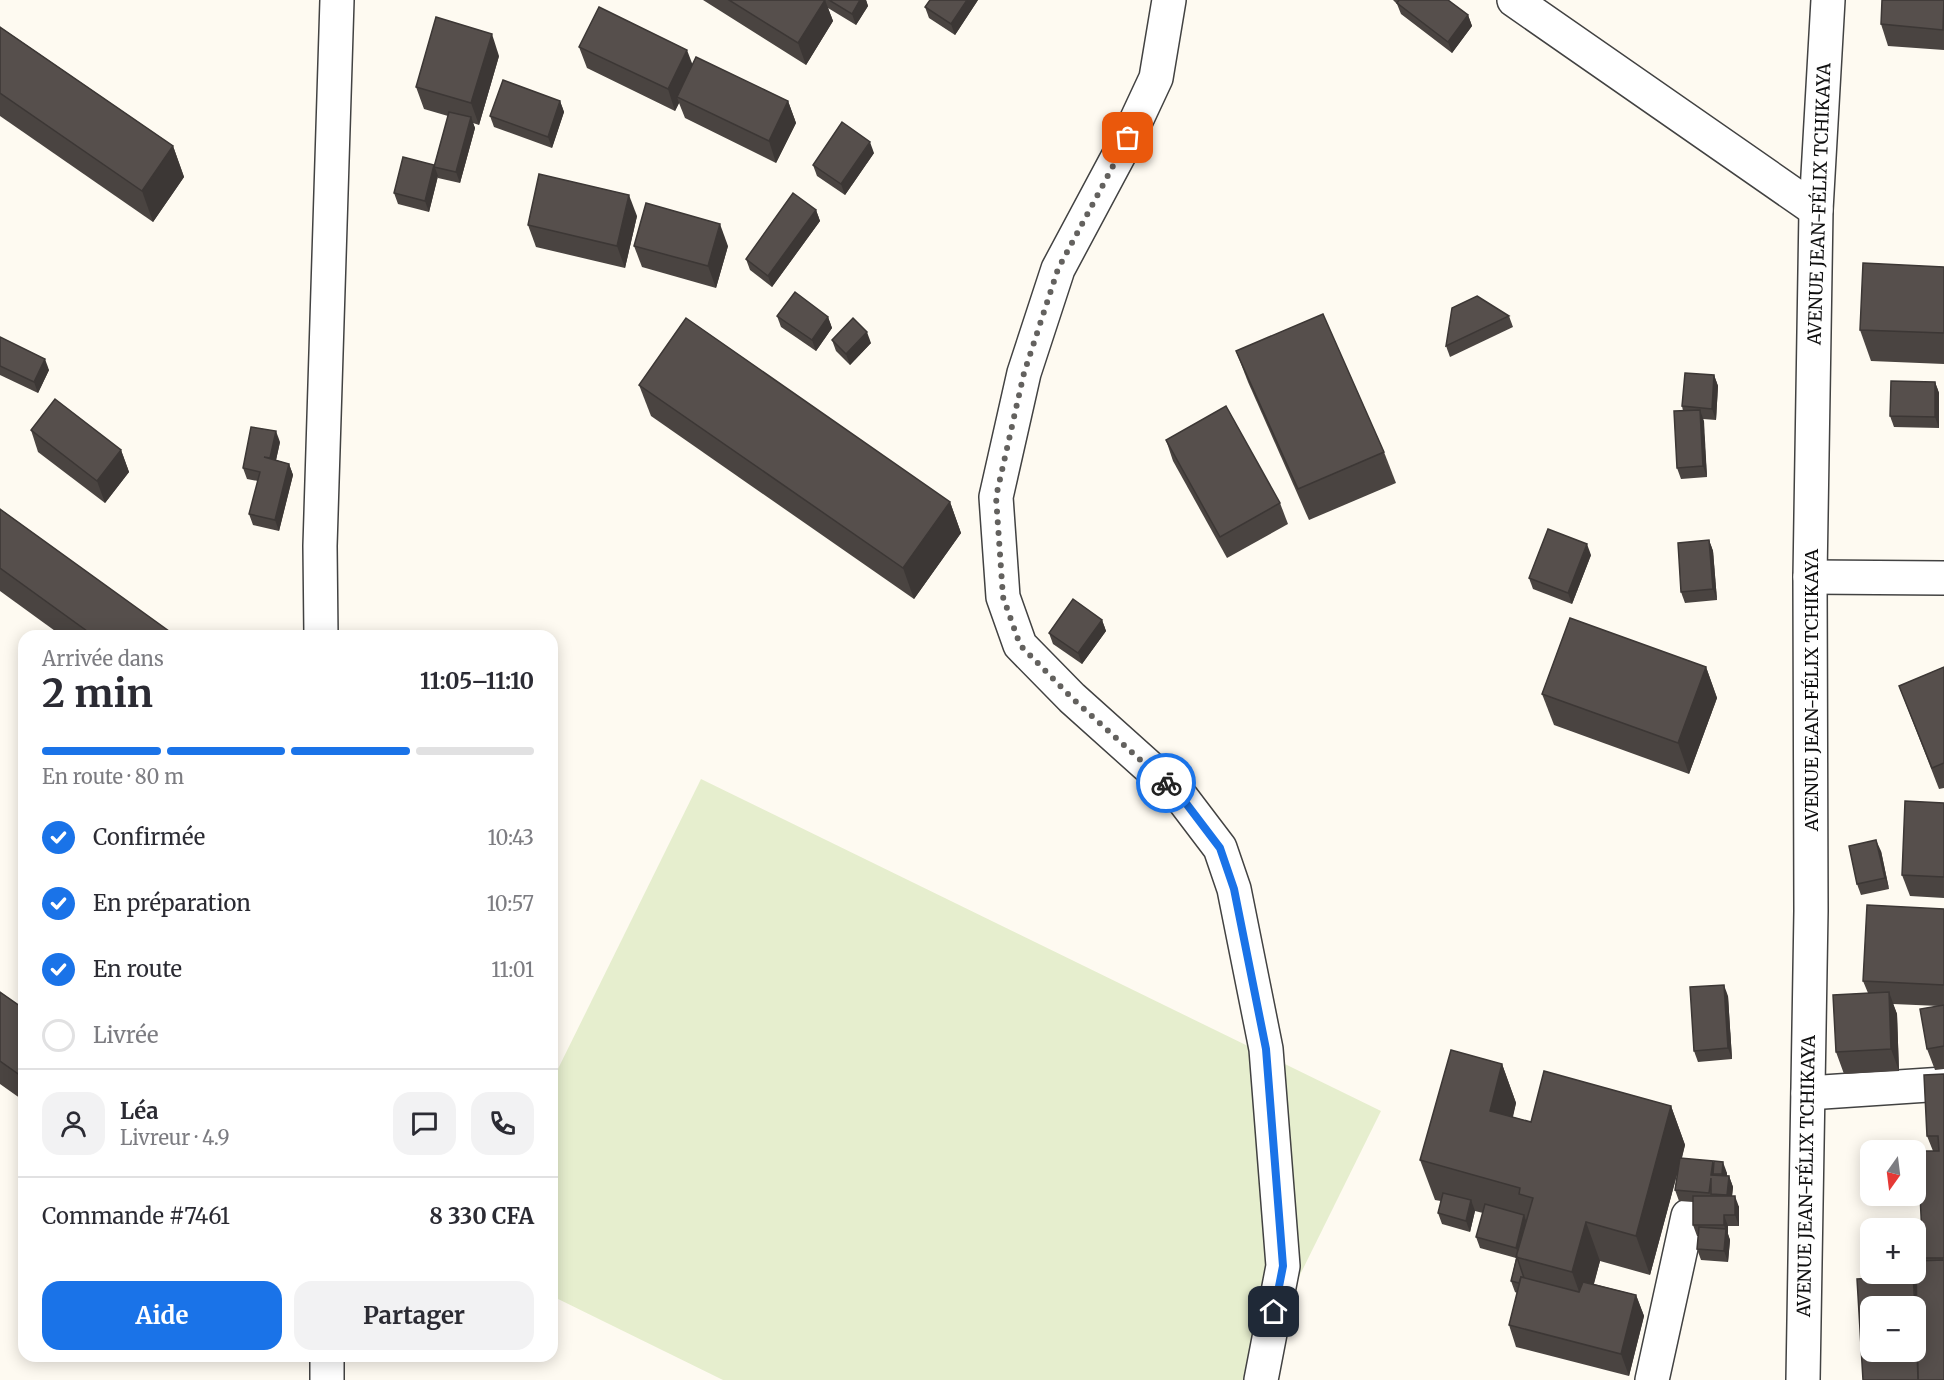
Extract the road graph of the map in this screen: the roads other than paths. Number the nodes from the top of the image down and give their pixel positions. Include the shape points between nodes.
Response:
1 (337, 0) edge
2 (1169, 0) edge
3 (1514, 0) edge
4 (1828, 0) edge
5 (1816, 210) junction
6 (1810, 577) junction
7 (1944, 578) edge
8 (321, 630) edge
9 (1944, 1084) edge
10 (1808, 1093) junction
11 (1688, 1216) dead end
12 (327, 1362) edge
13 (327, 1380) edge
14 (1261, 1380) edge
15 (1652, 1380) edge
16 (1803, 1380) edge

1 - 8 street via 320,546
2 - 14 street via 1156,78 1058,269 1024,373 996,497 1003,597 1020,645 1072,698 1179,794 1220,848 1234,889 1266,1049 1283,1266
3 - 5 street
4 - 5 street, AVENUE JEAN-FÉLIX TCHIKAYA
5 - 6 street, AVENUE JEAN-FÉLIX TCHIKAYA
6 - 7 street
6 - 10 street, AVENUE JEAN-FÉLIX TCHIKAYA
9 - 10 street
10 - 16 street, AVENUE JEAN-FÉLIX TCHIKAYA
11 - 15 street
12 - 13 street

